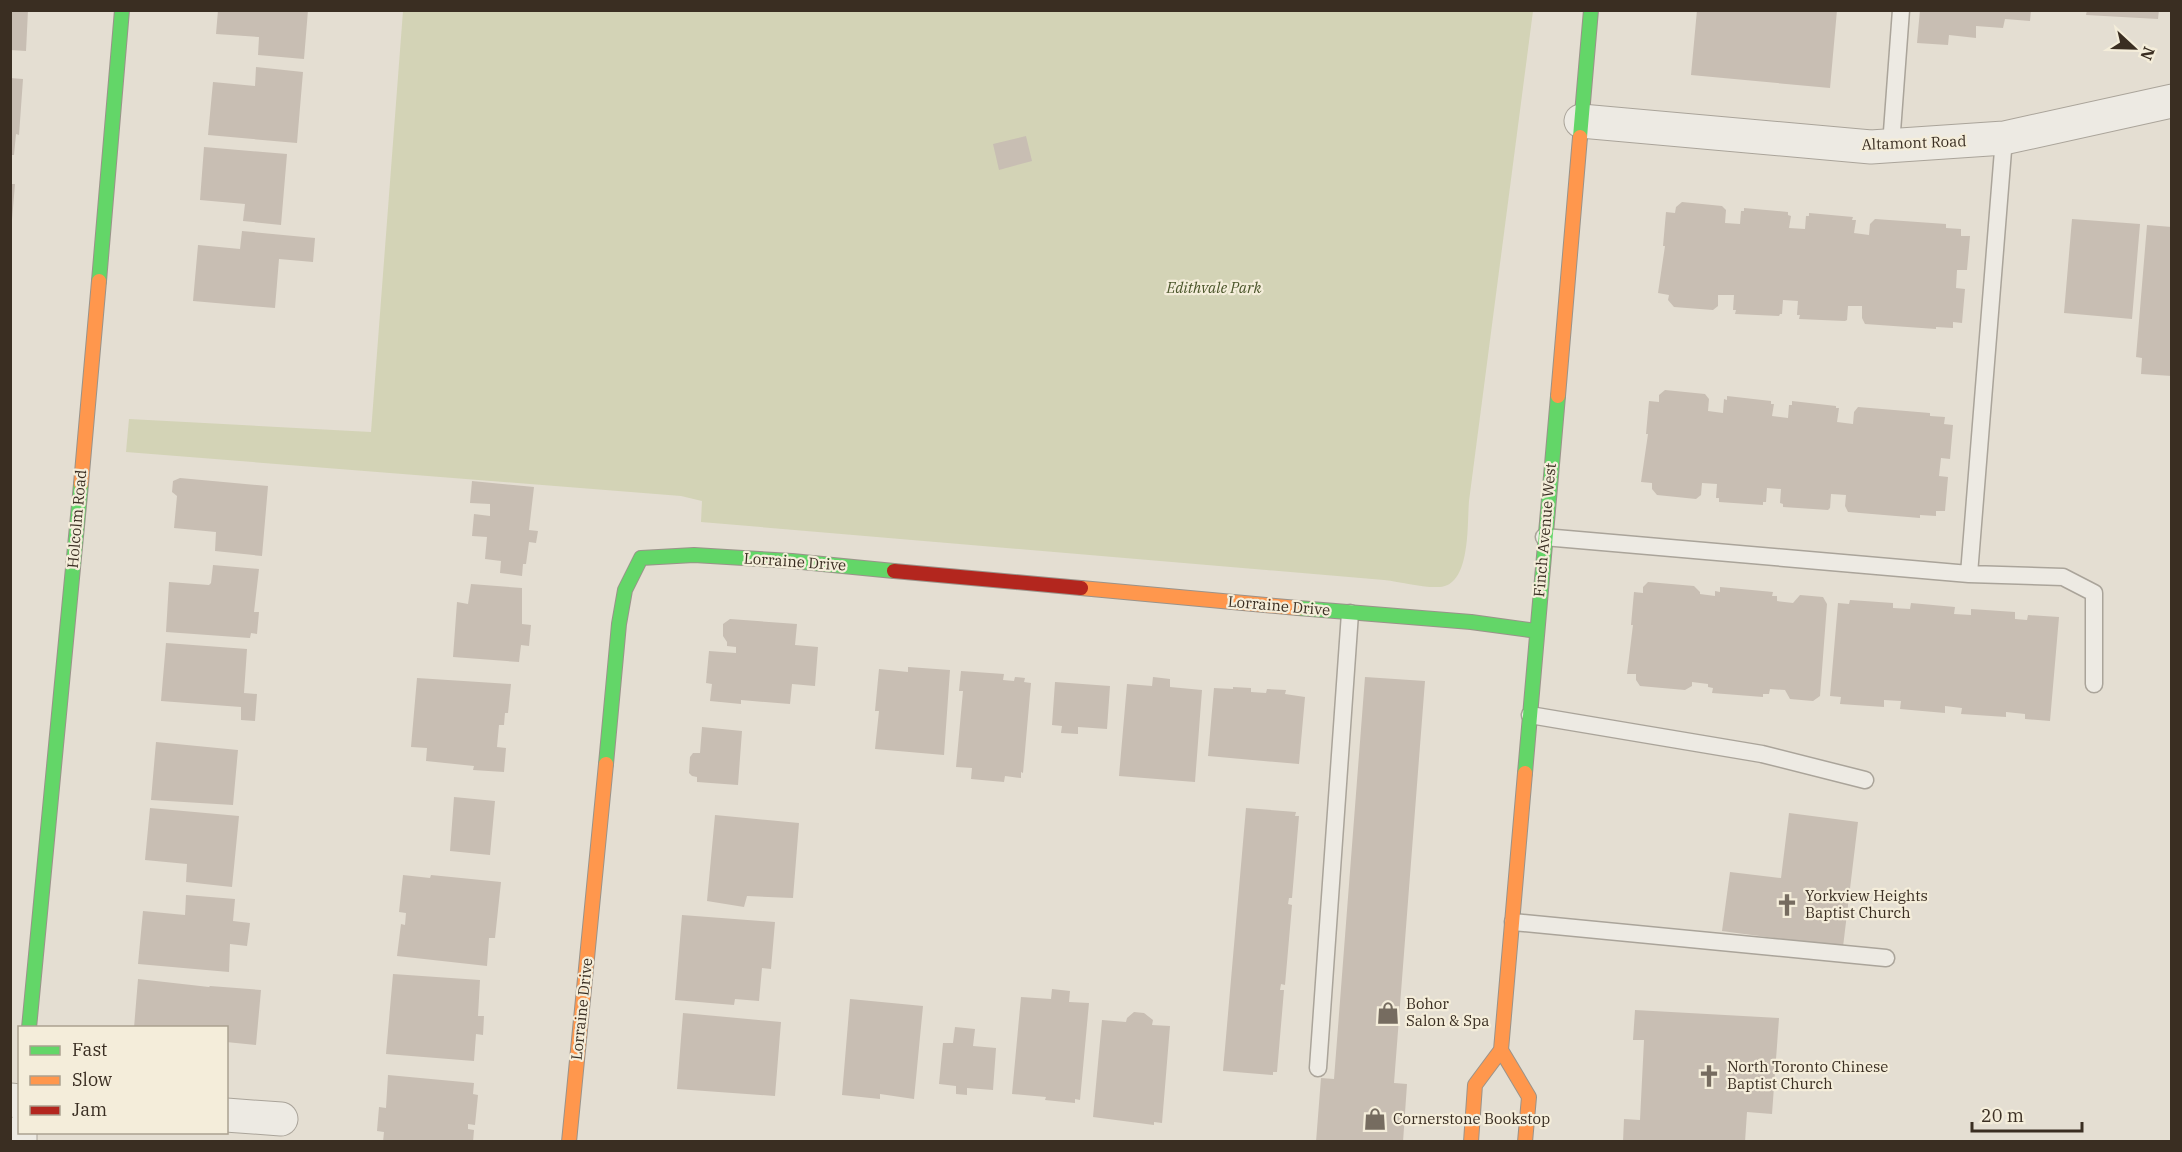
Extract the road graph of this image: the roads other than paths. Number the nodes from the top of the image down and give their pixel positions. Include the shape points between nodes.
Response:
1 (122, 10) edge
2 (1591, 10) edge
3 (1900, 10) edge
4 (2172, 101) edge
5 (1581, 121) junction
6 (2004, 138) junction
7 (1891, 145) junction
8 (1544, 537) junction
9 (1970, 574) junction
10 (1350, 613) junction
11 (1537, 631) junction
12 (2094, 684) dead end
13 (1530, 715) junction
14 (1865, 780) dead end
15 (1513, 922) junction
16 (1886, 958) dead end
17 (29, 1026) edge
18 (1501, 1050) junction
19 (1318, 1068) dead end
20 (228, 1115) edge
21 (281, 1119) dead end
22 (569, 1142) edge
23 (1471, 1142) edge
24 (1525, 1142) edge

1 - 17 street, Holcolm Road
2 - 5 street, Finch Avenue West
3 - 7 lane
4 - 6 street, Altamont Road
5 - 7 street, Altamont Road via 1871,147
5 - 8 street, Finch Avenue West
6 - 7 street, Altamont Road
6 - 9 lane
8 - 9 lane
8 - 11 street, Finch Avenue West
9 - 12 lane via 2063,577 2094,593
10 - 11 street, Lorraine Drive
10 - 19 lane
10 - 22 street, Lorraine Drive via 792,561 694,555 641,558 625,590 619,624
11 - 13 street, Finch Avenue West
13 - 14 lane via 1762,754
13 - 15 street, Finch Avenue West
15 - 16 lane
15 - 18 street, Finch Avenue West
18 - 23 street via 1475,1085
18 - 24 street via 1529,1097
20 - 21 street

